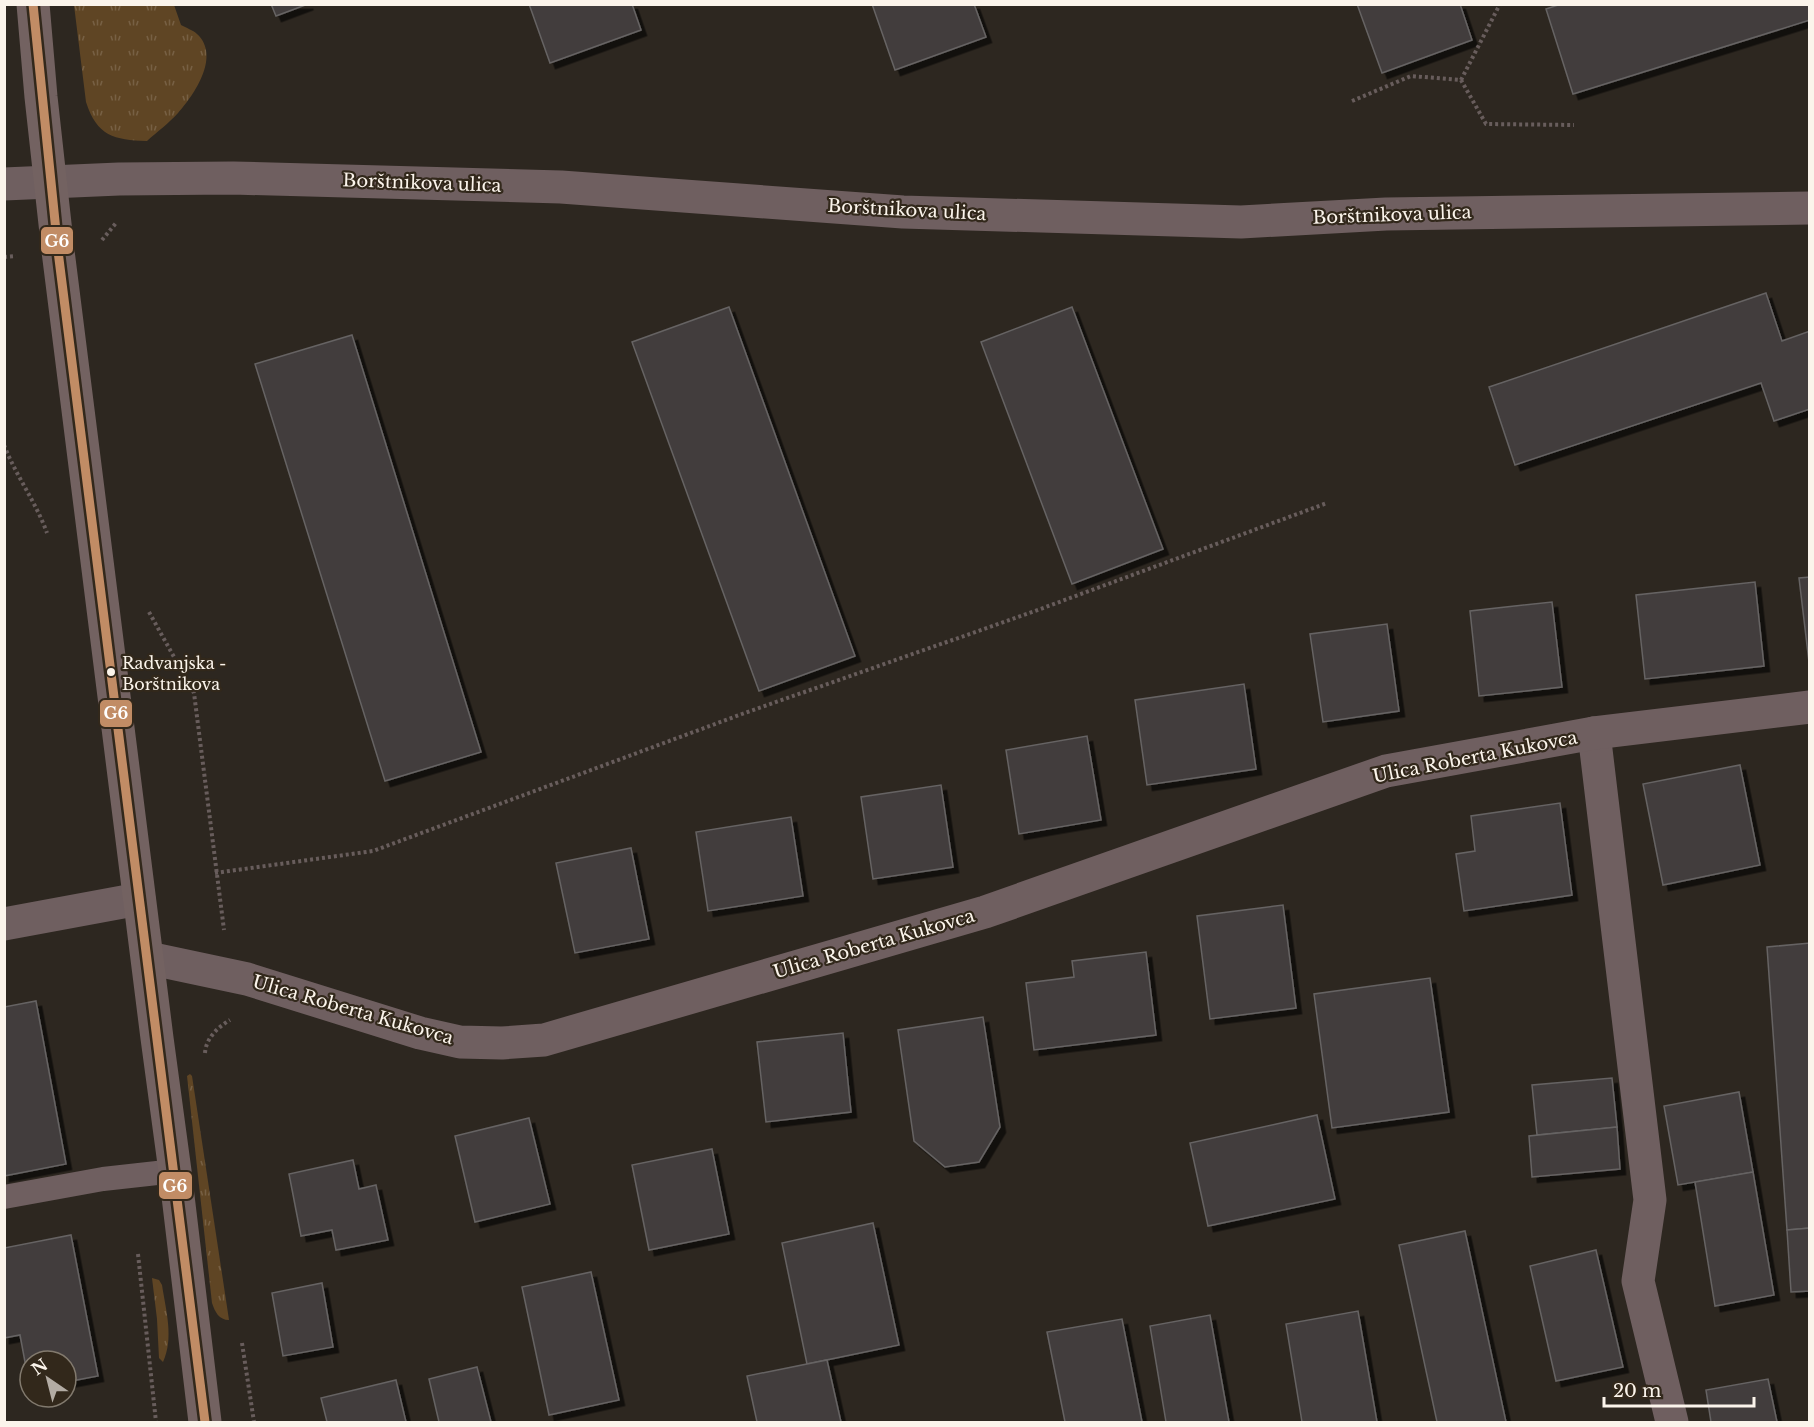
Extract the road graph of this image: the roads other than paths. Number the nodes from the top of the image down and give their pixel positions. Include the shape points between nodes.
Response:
1 (33, 4) edge
2 (51, 181) junction
3 (4, 184) edge
4 (1809, 208) edge
5 (1809, 707) edge
6 (1594, 733) junction
7 (140, 899) junction
8 (4, 924) edge
9 (148, 958) junction
10 (175, 1171) junction
11 (4, 1197) edge
12 (205, 1422) edge
13 (1672, 1422) edge

1 - 2 street
2 - 3 street, Borštnikova ulica
2 - 4 street, Borštnikova ulica via 233,178 561,187 903,212 1241,222 1386,214
2 - 7 street
5 - 6 street, Ulica Roberta Kukovca
6 - 9 street, Ulica Roberta Kukovca via 1386,771 985,912 544,1040 460,1042 230,975
6 - 13 street, Ulica Roberta Kukovca via 1650,1200 1638,1281
7 - 8 street
7 - 9 street
9 - 10 street
10 - 11 lane
10 - 12 street

